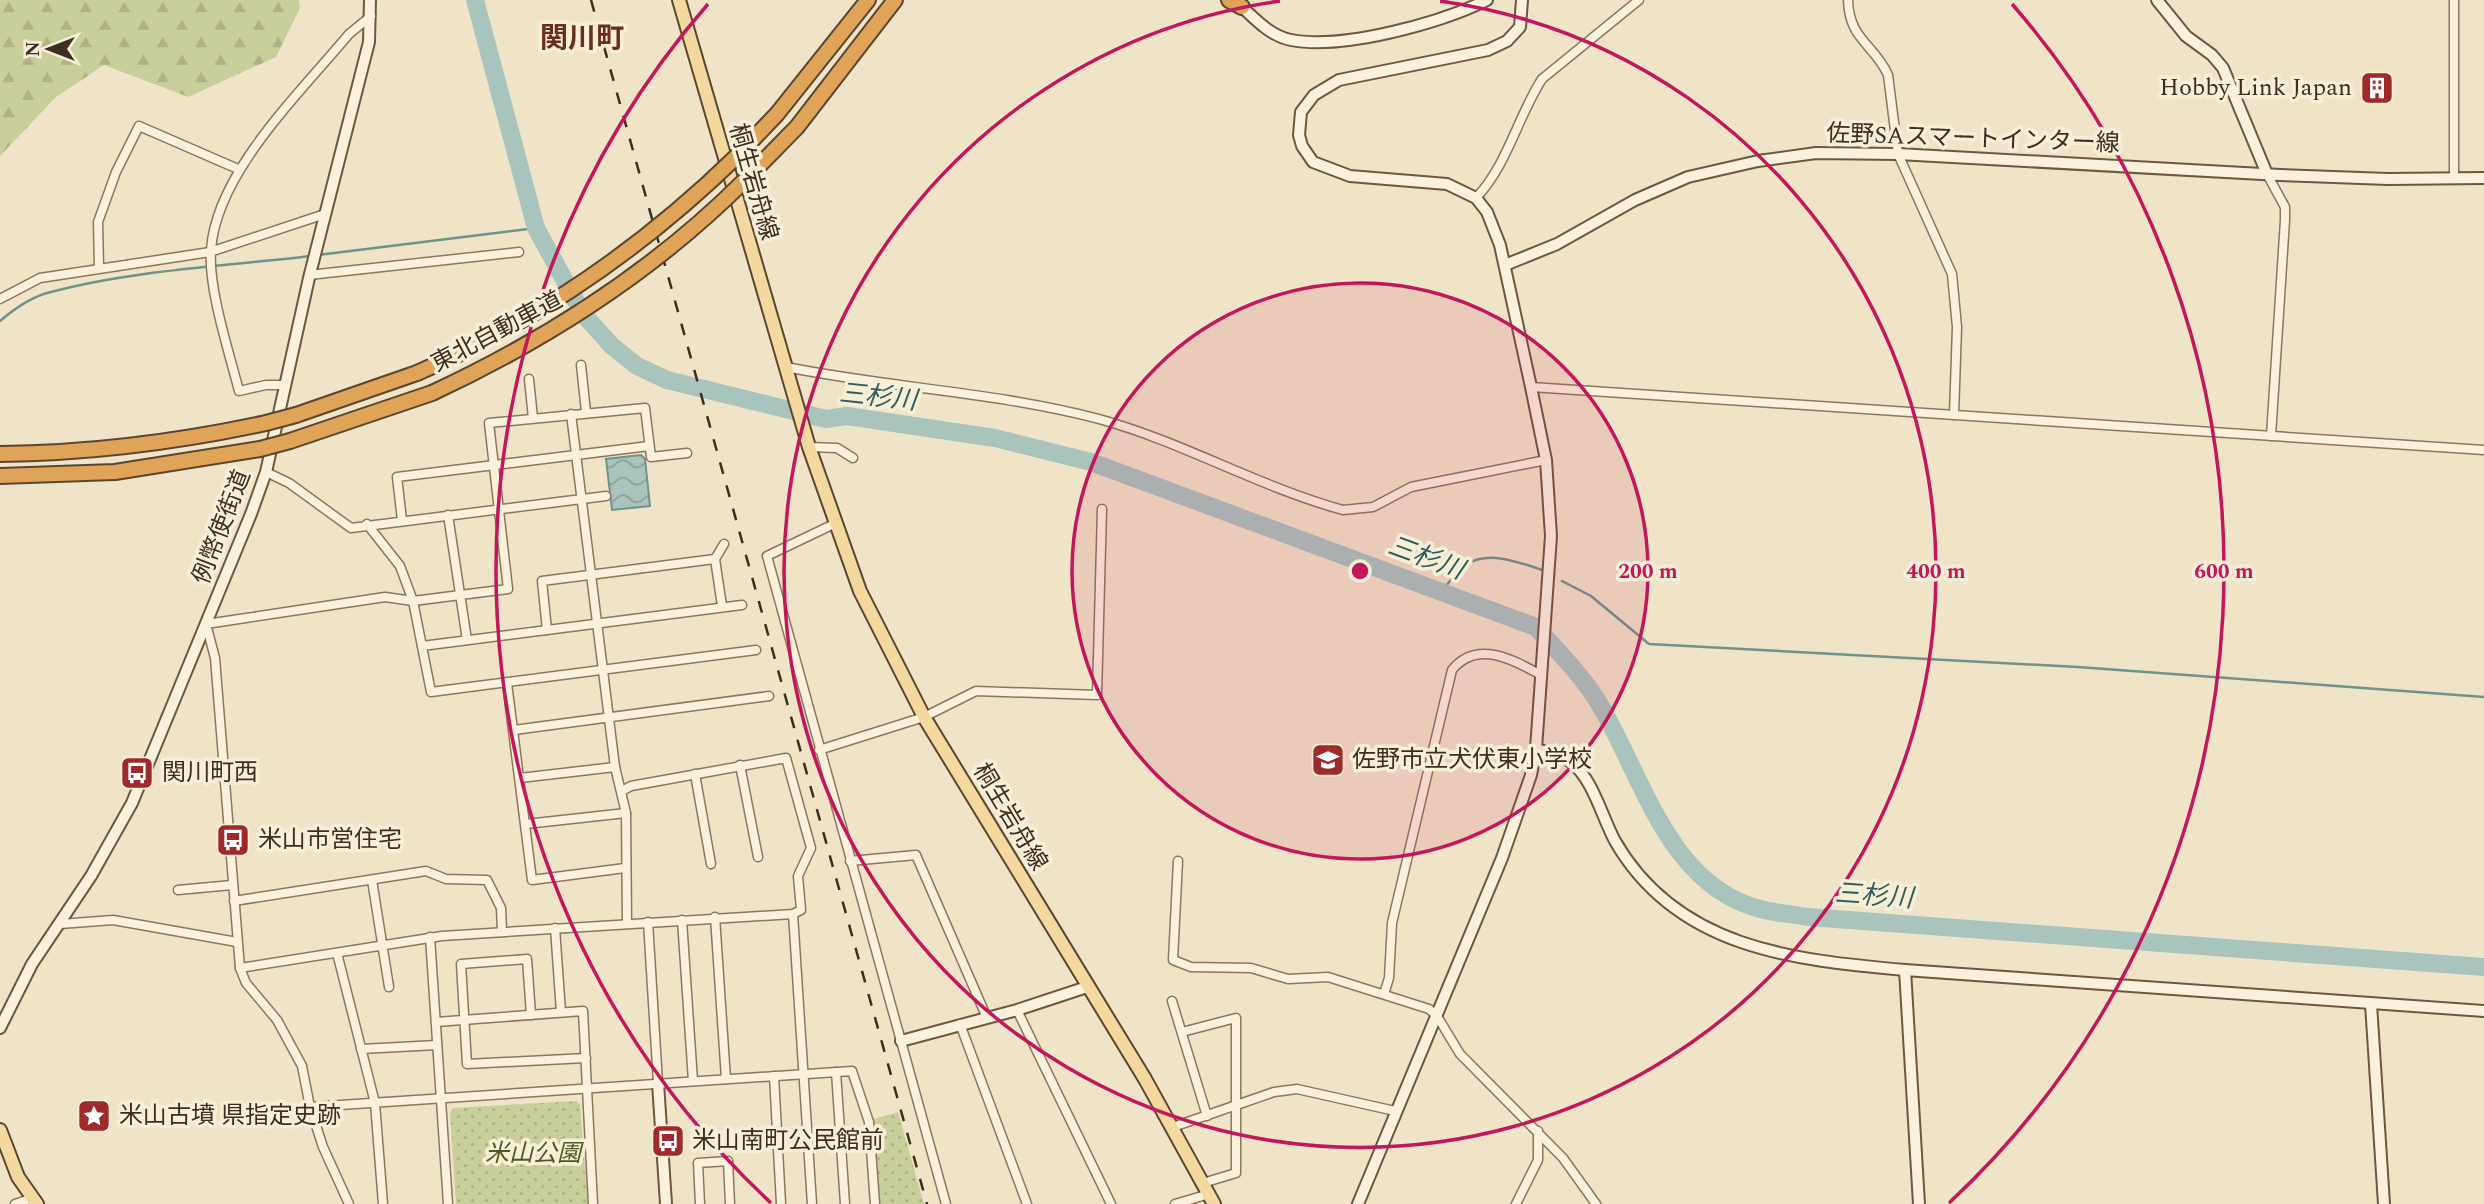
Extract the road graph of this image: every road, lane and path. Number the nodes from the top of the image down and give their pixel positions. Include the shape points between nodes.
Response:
1 (370, 0) edge
2 (679, 0) edge
3 (865, 0) edge
4 (895, 0) edge
5 (1488, 0) edge
6 (1522, 0) edge
7 (1639, 0) edge
8 (1848, 0) edge
9 (2157, 0) edge
10 (2454, 0) edge
11 (1235, 3) edge
12 (371, 16) junction
13 (1898, 154) junction
14 (238, 169) junction
15 (2267, 174) junction
16 (2484, 177) edge
17 (2454, 178) junction
18 (1476, 198) junction
19 (325, 214) junction
20 (519, 252) dead end
21 (211, 254) junction
22 (1505, 265) junction
23 (99, 268) junction
24 (310, 272) junction
25 (0, 299) edge
26 (581, 365) dead end
27 (787, 371) junction
28 (529, 379) dead end
29 (286, 386) junction
30 (1531, 387) junction
31 (586, 412) junction
32 (571, 414) junction
33 (1954, 415) junction
34 (533, 418) junction
35 (2271, 436) junction
36 (807, 441) junction
37 (649, 446) junction
38 (2484, 450) edge
39 (687, 453) dead end
40 (0, 454) edge
41 (576, 456) junction
42 (853, 458) dead end
43 (1546, 460) junction
44 (492, 466) junction
45 (266, 472) junction
46 (0, 476) edge
47 (606, 496) dead end
48 (582, 499) junction
49 (1102, 509) dead end
50 (498, 510) junction
51 (448, 515) junction
52 (402, 520) junction
53 (367, 524) junction
54 (834, 524) junction
55 (724, 544) dead end
56 (715, 559) junction
57 (591, 575) junction
58 (460, 595) junction
59 (413, 601) junction
60 (742, 605) dead end
61 (722, 606) junction
62 (206, 624) junction
63 (597, 624) junction
64 (547, 630) junction
65 (467, 640) junction
66 (422, 646) junction
67 (756, 650) dead end
68 (603, 669) junction
69 (1541, 675) junction
70 (507, 683) junction
71 (769, 696) dead end
72 (924, 717) junction
73 (609, 718) junction
74 (514, 730) junction
75 (1536, 748) junction
76 (820, 750) junction
77 (740, 765) junction
78 (615, 767) junction
79 (695, 774) junction
80 (520, 778) junction
81 (622, 791) junction
82 (626, 813) junction
83 (526, 824) junction
84 (758, 857) dead end
85 (1178, 860) dead end
86 (849, 861) junction
87 (711, 864) dead end
88 (625, 868) junction
89 (372, 880) junction
90 (232, 885) junction
91 (178, 890) dead end
92 (234, 901) junction
93 (793, 914) junction
94 (715, 917) junction
95 (682, 920) junction
96 (648, 922) junction
97 (60, 924) junction
98 (627, 924) junction
99 (555, 928) junction
100 (502, 931) junction
101 (430, 937) junction
102 (237, 942) junction
103 (384, 944) junction
104 (337, 953) junction
105 (240, 968) junction
106 (1905, 970) junction
107 (389, 987) dead end
108 (1087, 987) junction
109 (1384, 994) junction
110 (1172, 1001) dead end
111 (2371, 1004) junction
112 (1017, 1010) junction
113 (2484, 1011) edge
114 (561, 1012) junction
115 (531, 1015) junction
116 (1437, 1016) junction
117 (988, 1018) junction
118 (465, 1020) junction
119 (436, 1022) junction
120 (960, 1024) junction
121 (0, 1028) edge
122 (1182, 1032) junction
123 (901, 1041) junction
124 (437, 1045) junction
125 (362, 1049) junction
126 (586, 1058) junction
127 (836, 1072) junction
128 (803, 1074) junction
129 (774, 1076) junction
130 (726, 1079) junction
131 (693, 1081) junction
132 (658, 1083) junction
133 (587, 1090) junction
134 (441, 1098) junction
135 (375, 1103) junction
136 (310, 1107) junction
137 (1238, 1107) junction
138 (1395, 1111) junction
139 (1207, 1116) junction
140 (1173, 1127) junction
141 (0, 1130) edge
142 (1538, 1130) junction
143 (1209, 1194) edge
144 (35, 1201) edge
145 (15, 1204) edge
146 (349, 1204) edge
147 (383, 1204) edge
148 (448, 1204) edge
149 (593, 1204) edge
150 (666, 1204) edge
151 (700, 1204) edge
152 (730, 1204) edge
153 (781, 1204) edge
154 (812, 1204) edge
155 (845, 1204) edge
156 (875, 1204) edge
157 (946, 1204) edge
158 (1027, 1204) edge
159 (1111, 1204) edge
160 (1175, 1204) edge
161 (1358, 1204) edge
162 (1516, 1204) edge
163 (1596, 1204) edge
164 (1919, 1204) edge
165 (2385, 1204) edge

1 - 12 street, 例幣使街道
2 - 27 main road, 桐生岩舟線
3 - 40 highway, 東北自動車道, bridge via 777,114 671,218 587,281 505,331 417,373 266,423 155,444
4 - 46 highway, 東北自動車道, bridge via 797,127 746,180 678,242 600,301 516,352 432,393 260,449 159,467
5 - 11 street via 1403,29 1309,41 1276,34
6 - 18 street via 1520,27 1507,41 1488,50 1339,80 1307,102 1298,123 1302,146 1323,168 1350,176 1447,184
7 - 18 street via 1542,79 1500,169
8 - 13 street via 1856,35 1888,75
9 - 15 street via 2186,36 2223,68
10 - 17 street
12 - 14 street via 349,34
12 - 19 street, 例幣使街道 via 369,42
13 - 15 street, 佐野SAスマートインター線
13 - 22 street, 佐野SAスマートインター線 via 1816,153 1714,169 1658,190 1557,244
13 - 33 street via 1952,274 1958,327
14 - 21 street via 215,216
14 - 23 street via 139,126 98,222
15 - 17 street, 佐野SAスマートインター線
15 - 35 street via 2285,207
16 - 17 street, 佐野SAスマートインター線
18 - 22 street via 1487,212
19 - 21 street
19 - 24 street, 例幣使街道
20 - 24 street
21 - 23 street
21 - 29 street via 239,391
22 - 30 street
23 - 25 street via 40,278
24 - 29 street, 例幣使街道
26 - 31 street
27 - 36 main road, 桐生岩舟線
27 - 43 street via 1033,404 1100,419 1343,510 1373,507 1411,487
28 - 34 street
29 - 45 street, 例幣使街道
30 - 33 street
30 - 43 street
31 - 32 street
31 - 37 street via 645,408
32 - 34 street
32 - 41 street
33 - 35 street
34 - 44 street via 489,423
35 - 38 street
36 - 42 street via 837,448
36 - 54 main road, 桐生岩舟線
37 - 39 street via 651,457
37 - 41 street
41 - 44 street
41 - 48 street
43 - 69 street via 1551,516
44 - 50 street
44 - 52 street via 397,477
45 - 53 street via 351,528
45 - 62 street, 例幣使街道
47 - 48 street
48 - 50 street
48 - 57 street
49 - 72 street via 1097,695 976,691
50 - 51 street
50 - 58 street via 508,589
51 - 52 street
51 - 58 street
52 - 53 street
53 - 59 street via 400,566
54 - 72 main road, 桐生岩舟線 via 860,591
54 - 76 street via 767,556
55 - 56 street
56 - 57 street
56 - 61 street
57 - 63 street
57 - 64 street via 542,581
58 - 59 street
58 - 65 street
59 - 62 street via 385,597
59 - 66 street
60 - 61 street
61 - 63 street
62 - 90 street via 215,658
62 - 97 street, 例幣使街道 via 132,803
63 - 64 street
63 - 68 street
64 - 65 street
65 - 66 street
66 - 70 street via 431,692
67 - 68 street
68 - 70 street
68 - 73 street
69 - 75 street
69 - 109 street via 1494,654 1471,656 1452,670 1392,923
70 - 74 street
71 - 73 street
72 - 76 street
72 - 108 main road, 桐生岩舟線
73 - 74 street
73 - 78 street
74 - 80 street
75 - 106 street via 1574,764 1616,842 1640,874 1666,902 1700,924 1729,939 1790,958
75 - 116 street via 1513,831
76 - 86 street
77 - 79 street
77 - 84 street
77 - 93 street via 786,758 811,848 798,876 801,911
78 - 80 street
78 - 81 street
79 - 81 street
79 - 87 street
80 - 83 street
81 - 82 street
82 - 83 street
82 - 88 street
83 - 88 street via 532,880
85 - 109 street via 1174,960 1180,965 1251,968 1288,979 1328,977
86 - 117 street via 916,855
86 - 123 street
88 - 98 street
89 - 92 street
89 - 100 street via 426,871 446,879 482,878 492,887 501,908
89 - 103 street
90 - 91 street
90 - 92 street
92 - 102 street
93 - 94 street
93 - 128 street
94 - 95 street
94 - 130 street
95 - 96 street
95 - 131 street
96 - 98 street
96 - 132 street
97 - 102 street via 113,920
97 - 121 street, 例幣使街道 via 18,988
98 - 99 street
99 - 100 street
99 - 114 street
100 - 101 street
101 - 103 street
101 - 119 street
102 - 105 street
103 - 104 street
103 - 107 street
104 - 105 street
104 - 125 street
105 - 136 street via 302,1066
106 - 111 street
106 - 164 street
108 - 112 street
108 - 140 main road, 桐生岩舟線
109 - 116 street
110 - 122 street
111 - 113 street
111 - 165 street
112 - 117 street
112 - 159 street
114 - 115 street
114 - 126 street via 583,1011
115 - 118 street
115 - 118 street via 527,959 461,964
116 - 138 street
116 - 142 street via 1460,1054
117 - 120 street
118 - 119 street
118 - 126 street via 467,1064
119 - 124 street
120 - 123 street
120 - 158 street
122 - 137 street via 1236,1018
122 - 139 street
123 - 157 street
124 - 125 street
124 - 134 street
125 - 135 street
126 - 133 street
127 - 128 street
127 - 155 street
127 - 156 street via 855,1073 869,1122
128 - 129 street
128 - 154 street
129 - 130 street
129 - 153 street
130 - 131 street
131 - 132 street
132 - 133 street
132 - 150 street
133 - 134 street
133 - 149 street
134 - 135 street
134 - 148 street
135 - 136 street
135 - 147 street
136 - 146 street
137 - 138 street via 1274,1092 1297,1089
137 - 139 street
137 - 143 street via 1236,1173
138 - 161 street
139 - 140 street
140 - 143 main road, 桐生岩舟線
141 - 144 main road via 12,1164
142 - 162 street via 1538,1160
142 - 163 street
143 - 160 street
144 - 145 street
151 - 152 street via 698,1163 722,1159 728,1161

